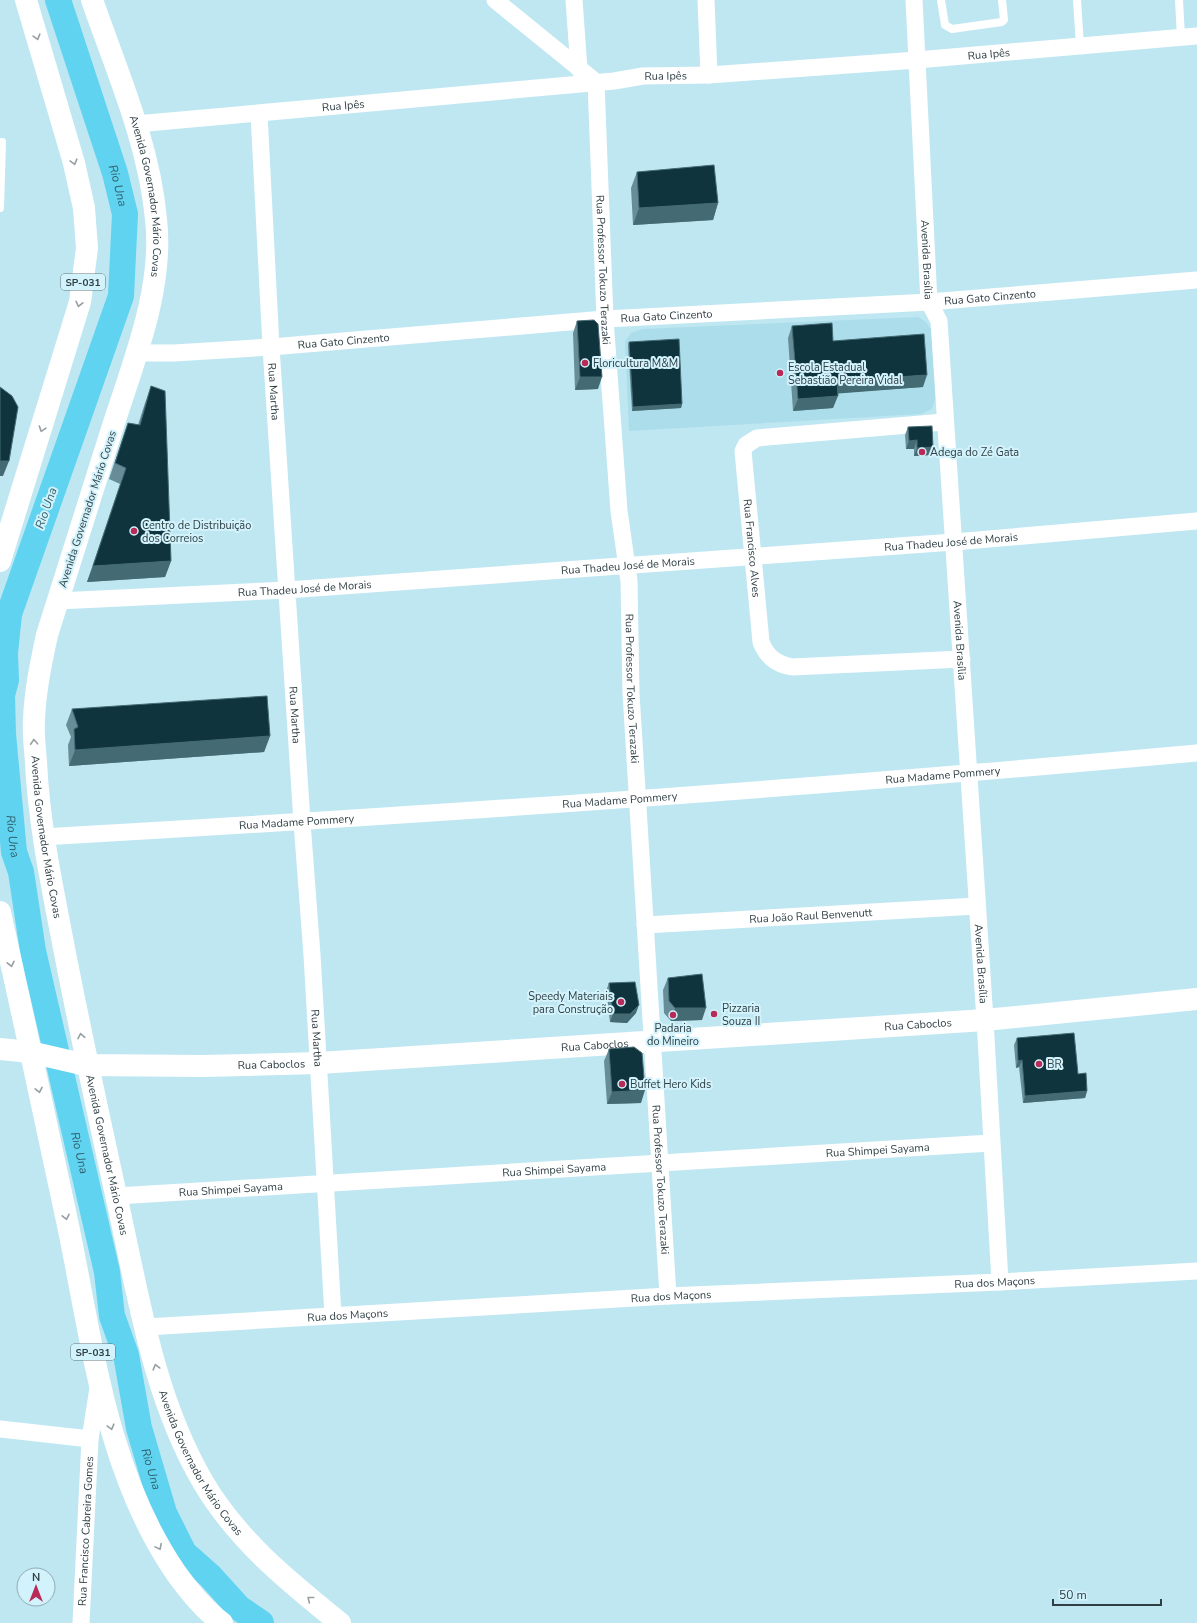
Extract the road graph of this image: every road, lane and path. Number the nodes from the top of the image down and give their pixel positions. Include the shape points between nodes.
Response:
1 (26, 0) edge
2 (92, 0) edge
3 (495, 0) edge
4 (574, 0) edge
5 (706, 0) edge
6 (914, 0) edge
7 (941, 0) edge
8 (1002, 0) edge
9 (1077, 0) edge
10 (1179, 0) edge
11 (1189, 37) edge
12 (1080, 46) junction
13 (917, 60) junction
14 (579, 69) junction
15 (709, 75) junction
16 (596, 82) junction
17 (259, 114) junction
18 (136, 124) junction
19 (2, 142) dead end
20 (0, 208) edge
21 (1197, 280) edge
22 (929, 302) junction
23 (605, 319) junction
24 (271, 347) junction
25 (136, 353) junction
26 (944, 422) junction
27 (1197, 521) edge
28 (954, 542) junction
29 (753, 558) junction
30 (0, 561) edge
31 (627, 565) junction
32 (287, 590) junction
33 (58, 601) junction
34 (962, 659) junction
35 (1197, 753) edge
36 (969, 774) junction
37 (637, 797) junction
38 (302, 822) junction
39 (42, 837) junction
40 (977, 906) junction
41 (0, 912) edge
42 (645, 925) junction
43 (1197, 999) edge
44 (985, 1020) junction
45 (652, 1042) junction
46 (0, 1049) edge
47 (40, 1054) junction
48 (319, 1063) junction
49 (82, 1065) junction
50 (991, 1143) junction
51 (660, 1163) junction
52 (324, 1184) junction
53 (116, 1196) junction
54 (1197, 1271) edge
55 (1000, 1282) junction
56 (668, 1296) junction
57 (332, 1315) junction
58 (146, 1327) junction
59 (99, 1382) junction
60 (0, 1429) edge
61 (90, 1439) junction
62 (216, 1621) edge
63 (81, 1623) edge
64 (340, 1623) edge

1 -> 30 main road, SP-031 via 74,163 84,208 87,248 80,302
2 - 18 main road, Avenida Governador Mário Covas
3 - 14 street
4 - 14 street
5 - 15 street
6 - 13 street, Avenida Brasília
7 - 8 lane via 945,25 952,29 1002,22
9 - 12 lane
10 - 11 lane
11 - 12 street, Rua Ipês
12 - 13 street, Rua Ipês
13 - 15 street, Rua Ipês
13 - 22 street, Avenida Brasília
14 - 16 street
15 - 16 street, Rua Ipês via 644,76
16 - 17 street, Rua Ipês
16 - 23 street, Rua Professor Tokuzo Terazaki
17 - 18 street, Rua Ipês
17 - 24 street, Rua Martha
18 - 25 main road, Avenida Governador Mário Covas via 151,181 157,220 158,251 155,282
19 - 20 lane
21 - 22 street, Rua Gato Cinzento
22 - 23 street, Rua Gato Cinzento
22 - 26 street, Avenida Brasília via 939,321
23 - 24 street, Rua Gato Cinzento
23 - 31 street, Rua Professor Tokuzo Terazaki via 619,511
24 - 25 street, Rua Gato Cinzento via 174,354
24 - 32 street, Rua Martha
25 - 33 main road, Avenida Governador Mário Covas
26 - 28 street, Avenida Brasília
26 - 29 street, Rua Francisco Alves via 767,437 751,441 743,451
27 - 28 street, Rua Thadeu José de Morais
28 - 29 street, Rua Thadeu José de Morais
28 - 34 street, Avenida Brasília
29 - 31 street, Rua Thadeu José de Morais
29 - 34 street, Rua Francisco Alves via 761,642 766,653 778,663 792,667
31 - 32 street, Rua Thadeu José de Morais
31 - 37 street, Rua Professor Tokuzo Terazaki
32 - 33 street, Rua Thadeu José de Morais
32 - 38 street, Rua Martha
39 -> 33 main road, Avenida Governador Mário Covas via 33,722 47,635
34 - 36 street, Avenida Brasília
35 - 36 street, Rua Madame Pommery
36 - 37 street, Rua Madame Pommery
36 - 40 street, Avenida Brasília
37 - 38 street, Rua Madame Pommery
37 - 42 street, Rua Professor Tokuzo Terazaki
38 - 39 street, Rua Madame Pommery
38 - 48 street, Rua Martha
49 -> 39 main road, Avenida Governador Mário Covas
40 - 42 street, Rua João Raul Benvenutt
40 - 44 street, Avenida Brasília
41 -> 47 main road, SP-031
42 - 45 street, Rua Professor Tokuzo Terazaki
43 - 44 main road, Rua Caboclos
44 - 45 main road, Rua Caboclos
44 - 50 street, Avenida Brasília
45 - 48 main road, Rua Caboclos
45 - 51 street, Rua Professor Tokuzo Terazaki
46 - 47 main road, Rua Caboclos
47 - 49 main road, Rua Caboclos
47 -> 59 main road, SP-031 via 67,1218
48 - 49 main road, Rua Caboclos via 203,1066
48 - 52 street, Rua Martha
49 - 53 main road, Avenida Governador Mário Covas
50 - 51 street, Rua Shimpei Sayama
50 - 55 street, Avenida Brasília
51 - 52 street, Rua Shimpei Sayama
51 - 56 street, Rua Professor Tokuzo Terazaki
52 - 53 street, Rua Shimpei Sayama
52 - 57 street, Rua Martha
53 - 58 main road, Avenida Governador Mário Covas
54 - 55 street, Rua dos Maçons
55 - 56 street, Rua dos Maçons
56 - 57 street, Rua dos Maçons
57 - 58 street, Rua dos Maçons
64 -> 58 main road, Avenida Governador Mário Covas via 267,1562 222,1513 180,1438 166,1402
59 - 61 street, Rua Francisco Cabreira Gomes
59 -> 62 main road, SP-031 via 119,1455 139,1508 162,1552 185,1585
60 - 61 street
61 - 63 street, Rua Francisco Cabreira Gomes

